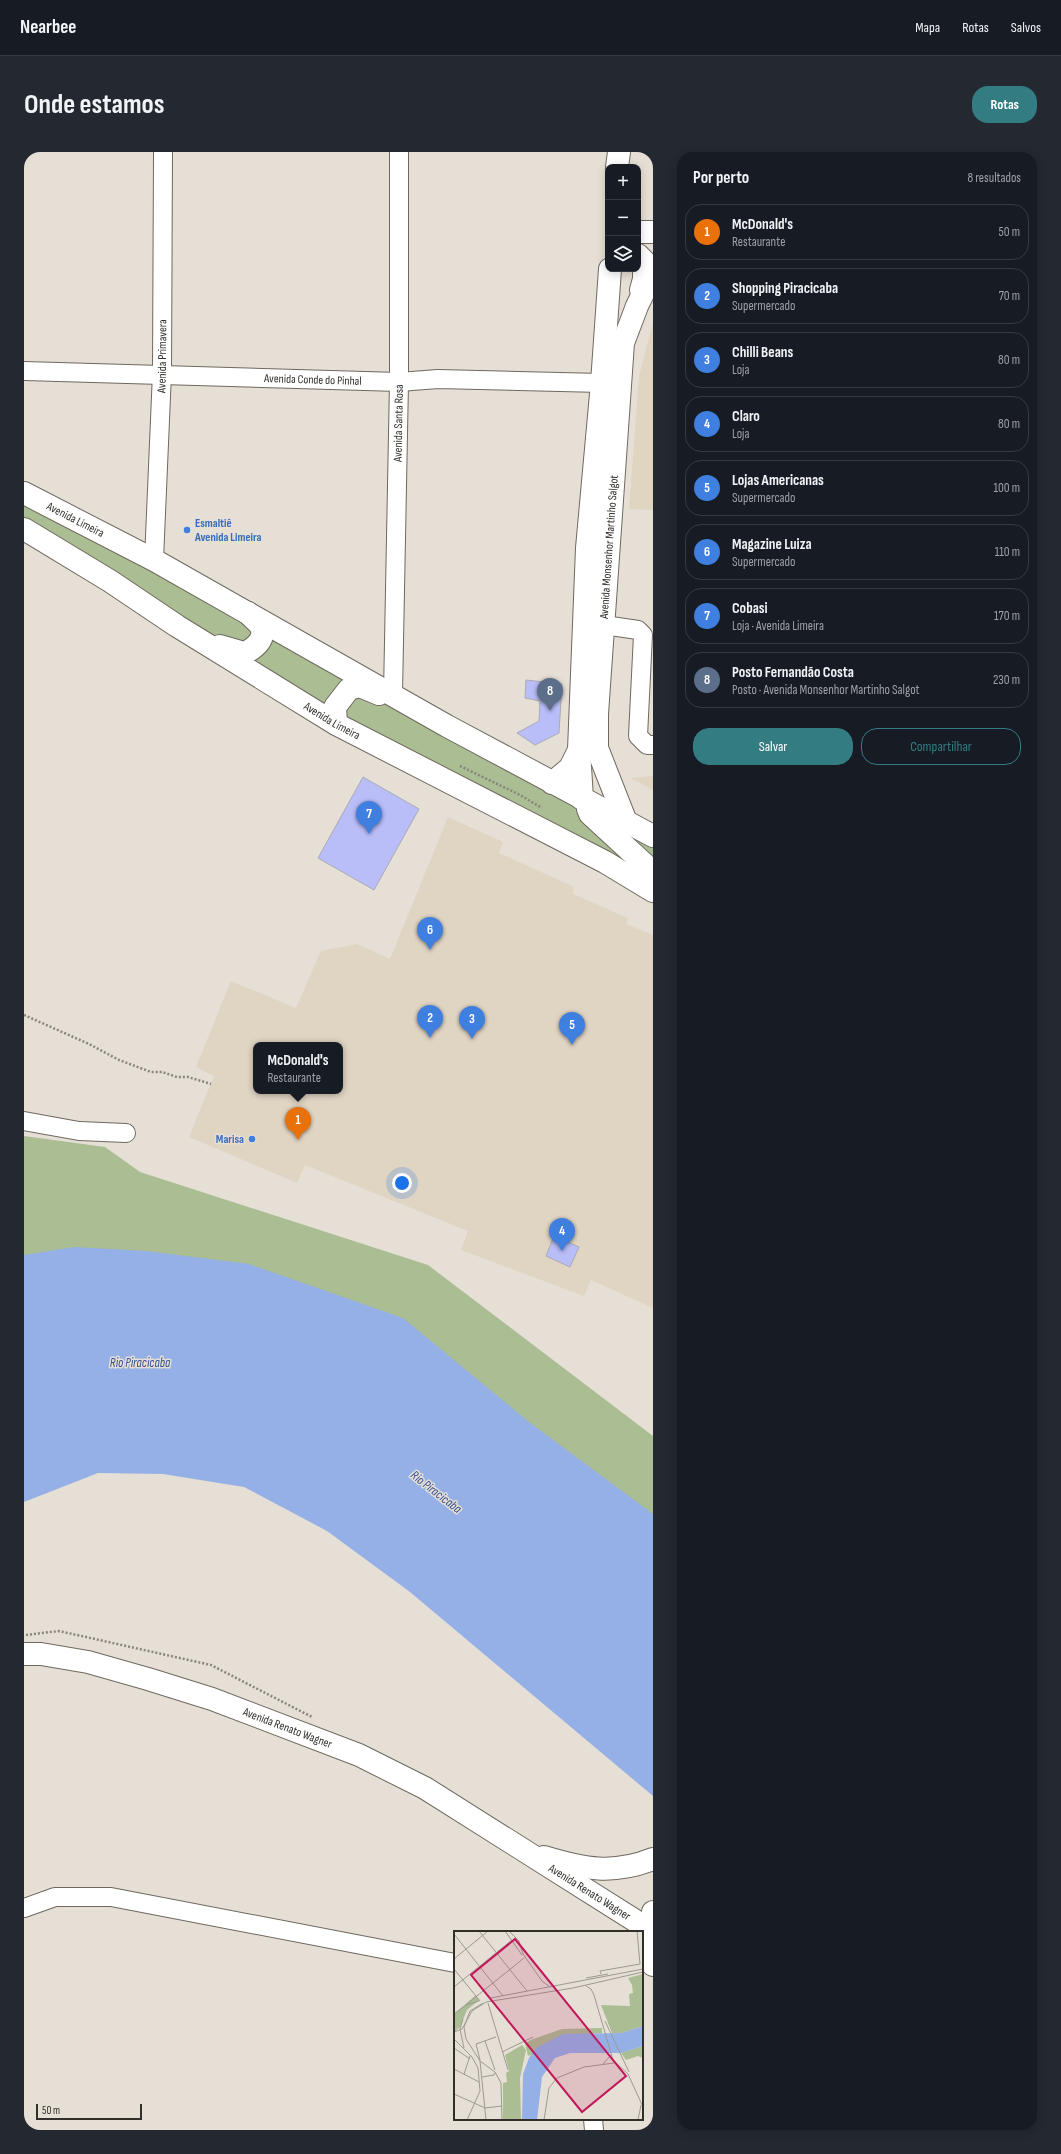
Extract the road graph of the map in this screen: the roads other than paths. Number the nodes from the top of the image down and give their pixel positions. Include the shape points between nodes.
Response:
1 (163, 152) edge
2 (399, 152) edge
3 (618, 152) edge
4 (617, 164) edge
5 (641, 232) edge
6 (653, 232) edge
7 (641, 258) edge
8 (610, 272) edge
9 (653, 274) edge
10 (637, 306) junction
11 (24, 371) edge
12 (162, 373) junction
13 (399, 382) junction
14 (602, 383) junction
15 (24, 493) edge
16 (24, 529) edge
17 (587, 548) junction
18 (610, 550) junction
19 (154, 560) junction
20 (248, 613) junction
21 (604, 625) junction
22 (177, 626) junction
23 (393, 694) junction
24 (336, 724) junction
25 (447, 726) junction
26 (653, 746) edge
27 (579, 750) junction
28 (552, 783) junction
29 (582, 799) junction
30 (626, 822) junction
31 (653, 836) edge
32 (653, 872) edge
33 (653, 892) edge
34 (24, 1121) edge
35 (126, 1133) dead end
36 (24, 1654) edge
37 (537, 1855) junction
38 (653, 1859) edge
39 (24, 1908) edge
40 (652, 1920) edge
41 (454, 1963) edge
42 (653, 1965) edge
43 (593, 2120) edge
44 (594, 2130) edge

1 - 12 street, Avenida Primavera
2 - 13 street, Avenida Santa Rosa
3 - 4 main road
5 - 6 main road
7 - 10 main road via 644,261 644,279
8 - 14 main road, Avenida Monsenhor Martinho Salgot
9 - 10 main road, Avenida Monsenhor Martinho Salgot
10 - 18 main road, Avenida Monsenhor Martinho Salgot via 623,343
11 - 12 street, Avenida Conde do Pinhal
12 - 13 street, Avenida Conde do Pinhal
12 - 19 street, Avenida Primavera
13 - 14 street, Avenida Conde do Pinhal via 438,379
13 - 23 street, Avenida Santa Rosa
14 - 17 main road, Avenida Monsenhor Martinho Salgot
15 - 19 main road, Avenida Limeira
16 - 22 main road, Avenida Limeira via 110,581
17 - 18 main road
17 - 27 main road, Avenida Monsenhor Martinho Salgot
18 - 21 main road, Avenida Monsenhor Martinho Salgot
19 - 20 main road, Avenida Limeira
20 - 22 main road via 260,625 262,633 261,640 253,649 244,653 231,650
20 - 23 main road, Avenida Limeira
21 - 26 street via 638,630 643,635 638,736 647,745
21 - 30 main road, Avenida Monsenhor Martinho Salgot via 597,748
22 - 24 main road, Avenida Limeira
23 - 25 main road, Avenida Limeira
24 - 25 main road via 335,707 349,689 360,686
24 - 33 main road, Avenida Limeira via 605,862
25 - 28 main road, Avenida Limeira
27 - 28 main road, Avenida Monsenhor Martinho Salgot via 570,768
27 - 29 main road
28 - 29 main road, Avenida Limeira
29 - 30 main road, Avenida Limeira
29 - 32 main road via 590,814
30 - 31 main road, Avenida Limeira
34 - 35 street via 79,1131
36 - 37 main road, Avenida Renato Wagner via 41,1654 88,1662 148,1679 212,1699 359,1755 425,1788
37 - 38 main road via 573,1866 600,1870 629,1868
37 - 40 main road, Avenida Renato Wagner
39 - 41 street via 55,1897 111,1897
40 - 42 main road via 649,1947
43 - 44 street

